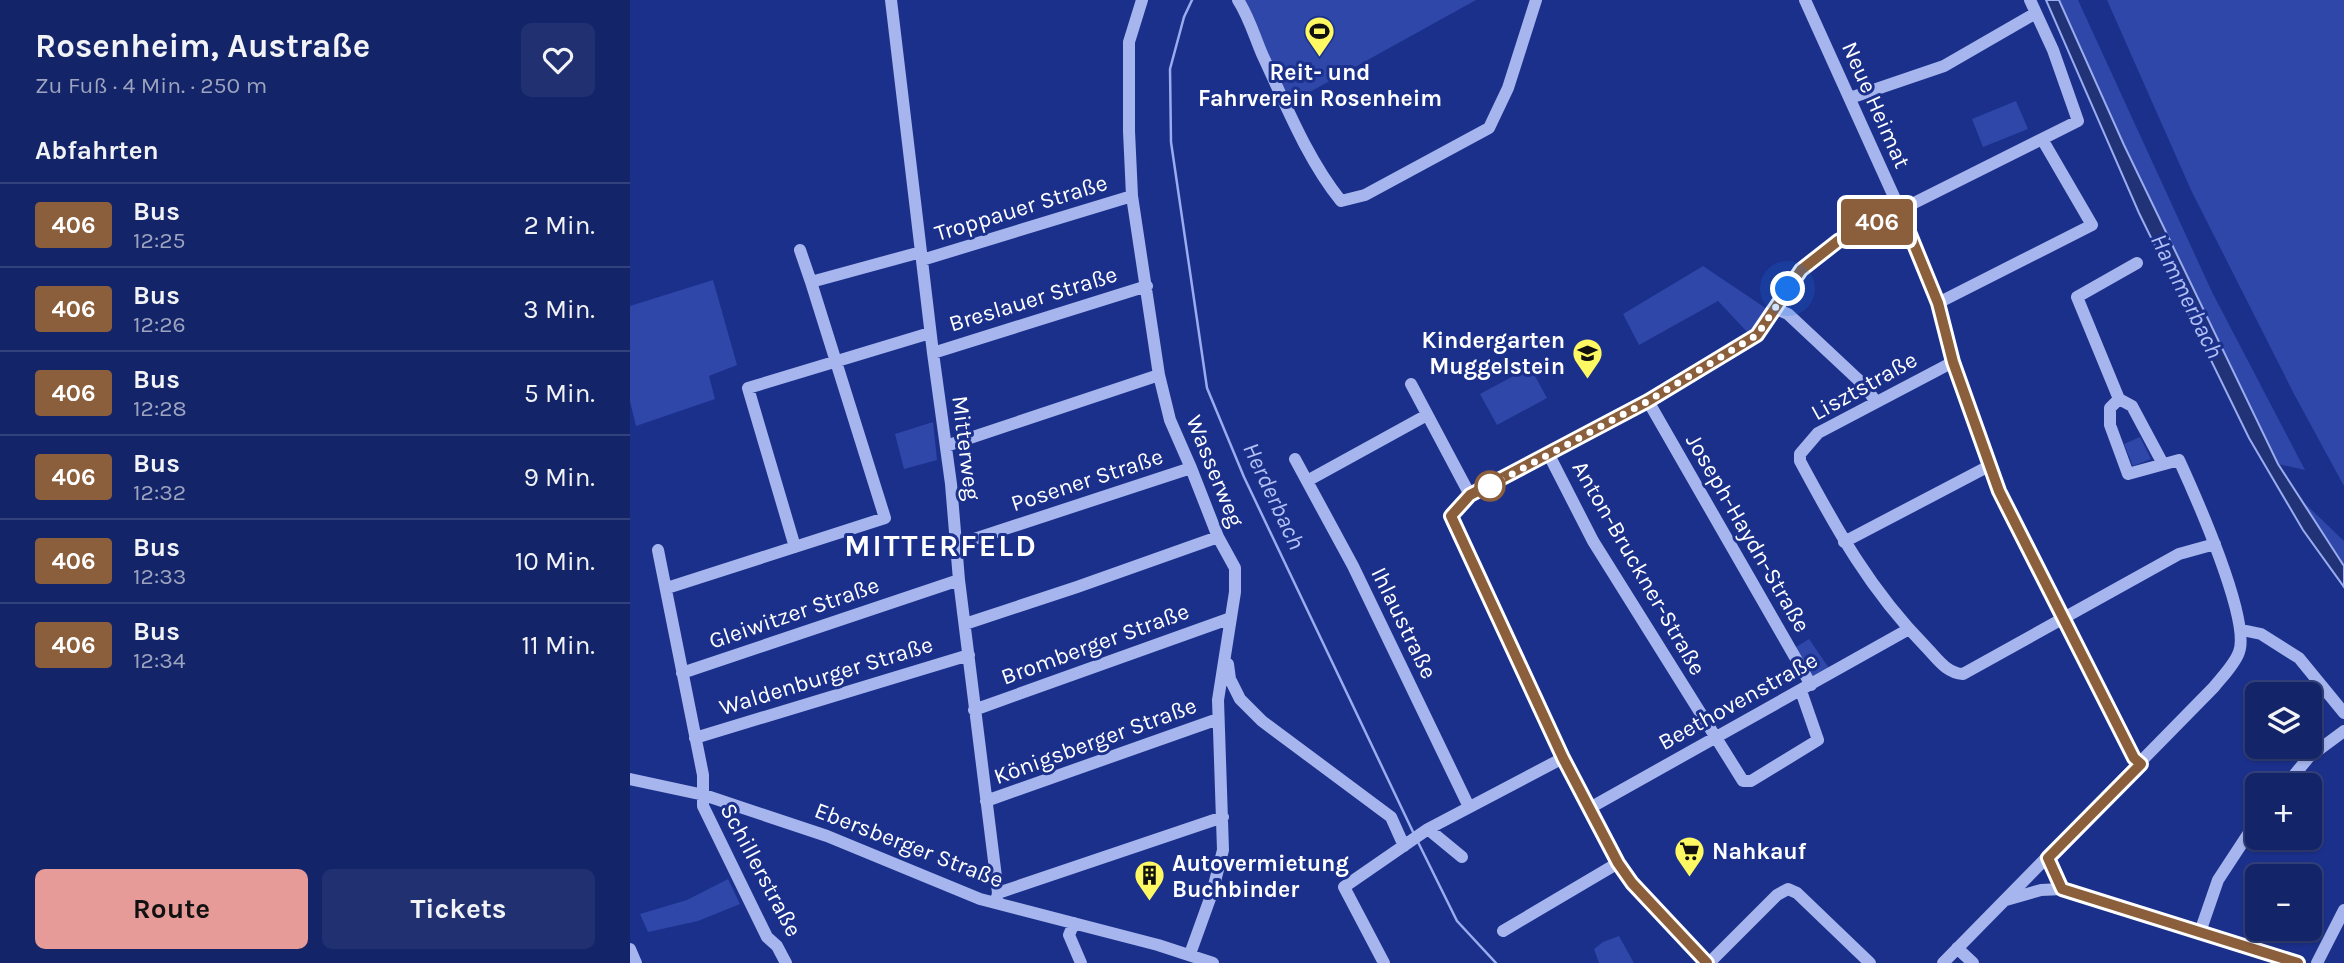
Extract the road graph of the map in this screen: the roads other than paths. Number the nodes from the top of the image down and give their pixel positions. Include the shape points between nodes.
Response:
1 (891, 0) edge
2 (1142, 0) edge
3 (1238, 0) edge
4 (1536, 0) edge
5 (1805, 0) edge
6 (2030, 0) edge
7 (2036, 13) junction
8 (1850, 98) junction
9 (2042, 139) junction
10 (1132, 196) junction
11 (1900, 210) junction
12 (800, 250) dead end
13 (921, 256) junction
14 (2137, 263) dead end
15 (811, 282) junction
16 (1147, 286) junction
17 (1938, 303) junction
18 (1776, 309) junction
19 (930, 332) junction
20 (933, 353) junction
21 (836, 361) junction
22 (1953, 362) junction
23 (1159, 375) junction
24 (1410, 384) dead end
25 (2119, 399) junction
26 (1648, 401) junction
27 (1875, 401) junction
28 (1427, 415) junction
29 (946, 446) junction
30 (1549, 455) junction
31 (1295, 459) dead end
32 (2163, 464) junction
33 (1989, 466) junction
34 (1191, 468) junction
35 (1307, 481) junction
36 (1470, 495) junction
37 (1218, 537) junction
38 (1844, 542) junction
39 (2215, 544) junction
40 (956, 545) junction
41 (795, 547) junction
42 (659, 550) dead end
43 (959, 580) junction
44 (667, 588) junction
45 (2064, 617) junction
46 (1231, 618) junction
47 (965, 624) junction
48 (1909, 629) junction
49 (2242, 630) junction
50 (1225, 650) junction
51 (969, 655) junction
52 (682, 673) junction
53 (1806, 688) junction
54 (974, 709) junction
55 (2344, 713) edge
56 (1218, 719) junction
57 (2344, 731) edge
58 (695, 738) junction
59 (1716, 738) junction
60 (1563, 758) junction
61 (2141, 764) junction
62 (2295, 773) edge
63 (630, 779) edge
64 (704, 795) junction
65 (986, 802) junction
66 (1469, 807) junction
67 (1588, 809) junction
68 (1223, 817) junction
69 (1427, 830) junction
70 (2245, 838) edge
71 (1405, 845) junction
72 (1462, 857) dead end
73 (2048, 858) junction
74 (1618, 863) junction
75 (2062, 889) junction
76 (997, 897) junction
77 (2005, 900) junction
78 (2344, 910) edge
79 (1074, 923) junction
80 (1503, 931) dead end
81 (2200, 932) junction
82 (1957, 948) junction
83 (630, 949) edge
84 (1190, 954) junction
85 (636, 963) edge
86 (786, 963) edge
87 (1082, 963) edge
88 (1213, 963) edge
89 (1384, 963) edge
90 (1708, 963) edge
91 (1870, 963) edge
92 (1943, 963) edge
93 (1973, 963) edge
94 (2298, 963) edge
95 (2317, 963) edge

1 - 13 street, Mitterweg
2 - 10 street, Wasserweg via 1129,42
3 - 4 street via 1324,180 1341,201 1365,195 1489,128 1508,88
5 - 8 street, Neue Heimat
6 - 7 street
7 - 8 street via 1944,66
7 - 9 street via 2078,121
8 - 11 street, Neue Heimat
9 - 11 street
9 - 17 street via 2092,225
10 - 13 street, Troppauer Straße
10 - 16 street, Wasserweg
11 - 17 street, Neue Heimat
11 - 18 street via 1838,241 1801,270
12 - 15 street
13 - 15 street, Troppauer Straße
13 - 19 street, Mitterweg
14 - 25 street via 2077,297
15 - 21 street
16 - 20 street, Breslauer Straße
16 - 23 street, Wasserweg
17 - 22 street, Neue Heimat
18 - 26 street via 1757,335
18 - 27 street via 1788,314 1866,387
19 - 20 street, Mitterweg
19 - 21 street
20 - 29 street, Mitterweg
21 - 41 street via 748,388
21 - 41 street via 885,518
22 - 27 street, Lisztstraße
22 - 33 street, Neue Heimat
23 - 29 street
23 - 34 street, Wasserweg via 1170,420
24 - 28 street
25 - 32 street via 2132,407
25 - 32 street via 2110,408 2110,425 2128,474
26 - 30 street
26 - 53 street, Joseph-Haydn-Straße
27 - 38 street, Lisztstraße via 1818,433 1800,454
28 - 35 street
28 - 36 street
29 - 40 street, Mitterweg
30 - 36 street
30 - 59 street, Anton-Bruckner-Straße via 1593,541
31 - 35 street, Ihlaustraße
32 - 39 street via 2179,460
33 - 38 street
33 - 45 street, Neue Heimat
34 - 37 street, Wasserweg
34 - 40 street, Posener Straße
35 - 66 street, Ihlaustraße
36 - 60 street via 1451,516
37 - 46 street, Wasserweg via 1235,568
37 - 47 street
38 - 48 street
39 - 45 street via 2179,554
39 - 49 street
40 - 43 street, Mitterweg
41 - 44 street
42 - 44 street, Schillerstraße
43 - 47 street, Mitterweg
43 - 52 street, Gleiwitzer Straße
44 - 52 street, Schillerstraße
45 - 48 street via 1964,674 1949,670
45 - 61 street, Neue Heimat
46 - 50 street, Wasserweg
46 - 54 street, Bromberger Straße
47 - 51 street, Mitterweg
48 - 53 street, Beethovenstraße
49 - 55 street via 2261,635 2299,658
49 - 61 street via 2239,653 2214,687
50 - 56 street, Wasserweg
50 - 71 street via 1230,679 1240,699 1262,721 1391,817
51 - 54 street, Mitterweg
51 - 58 street, Waldenburger Straße
52 - 58 street, Schillerstraße
53 - 59 street, Beethovenstraße
53 - 59 street, Joseph-Haydn-Straße via 1818,740 1751,781 1743,781
54 - 65 street, Mitterweg
56 - 65 street, Königsberger Straße
56 - 68 street, Wasserweg
57 - 62 street via 2308,757
58 - 64 street, Schillerstraße
59 - 67 street, Beethovenstraße
60 - 66 street
60 - 67 street
61 - 73 street
63 - 64 street, Ebersberger Straße
64 - 76 street, Ebersberger Straße via 827,836 980,899
64 - 86 street, Schillerstraße via 703,806 724,850 767,937
65 - 76 street, Mitterweg
66 - 69 street
67 - 74 street
68 - 76 street
68 - 84 street, Wasserweg via 1223,850
69 - 71 street
69 - 72 street
70 - 81 street via 2218,880
71 - 89 street via 1344,887
73 - 75 street
73 - 77 street
74 - 80 street
74 - 90 street
75 - 77 street
75 - 81 street
76 - 79 street, Ebersberger Straße
77 - 82 street
78 - 95 street
79 - 84 street, Ebersberger Straße
79 - 87 street via 1069,935
81 - 94 street
82 - 92 street
82 - 93 street
83 - 85 street
84 - 88 street, Ebersberger Straße
90 - 91 street via 1788,889 1797,892

